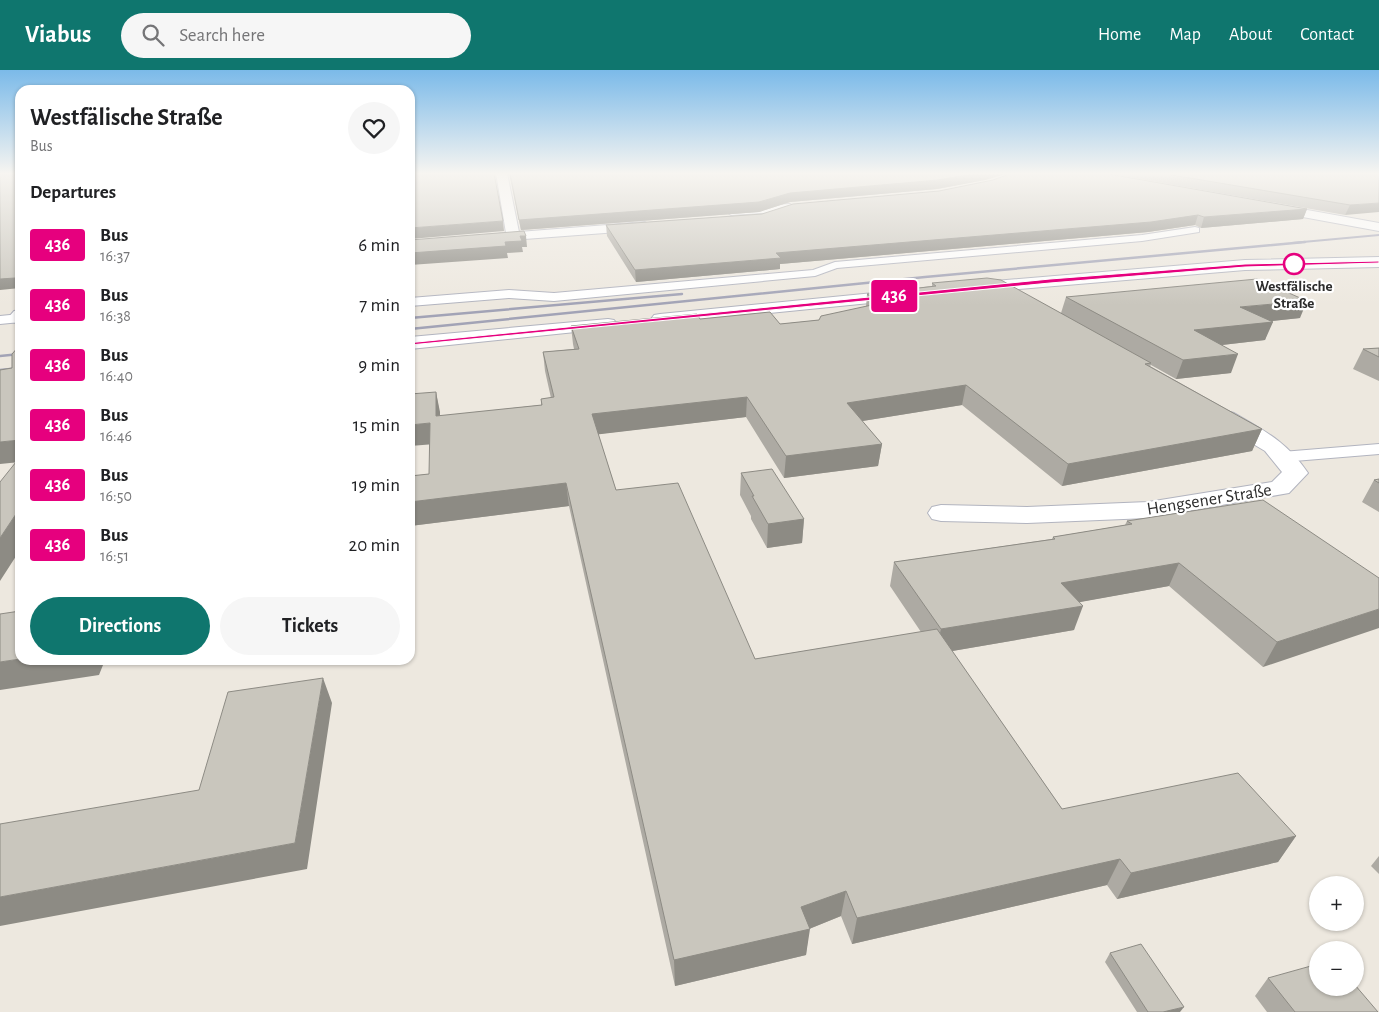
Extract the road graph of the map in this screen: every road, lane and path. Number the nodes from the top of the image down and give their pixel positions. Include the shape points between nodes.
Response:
1 (509, 217) edge
2 (740, 217) edge
3 (764, 217) edge
4 (1324, 217) edge
5 (656, 226) edge
6 (1379, 227) edge
7 (1195, 230) edge
8 (513, 236) junction
9 (475, 240) edge
10 (1379, 262) edge
11 (1356, 263) junction
12 (1379, 271) edge
13 (995, 286) junction
14 (956, 289) edge
15 (917, 293) edge
16 (415, 302) edge
17 (1028, 305) edge
18 (644, 320) edge
19 (624, 322) edge
20 (415, 343) edge
21 (1209, 408) edge
22 (1379, 449) edge
23 (1282, 457) junction
24 (941, 513) dead end

1 - 8 street
2 - 3 street
4 - 6 street
5 - 8 street
7 - 16 lane via 1142,238 835,265 815,273 554,297 508,294
8 - 9 street
10 - 11 street
11 - 12 street
11 - 13 street via 1245,265
13 - 14 street
13 - 17 street
15 - 18 street
19 - 20 street
21 - 23 street, Hengsener Straße via 1273,446
22 - 23 lane
23 - 24 street, Hengsener Straße via 1296,473 1280,488 1148,510 1027,515

